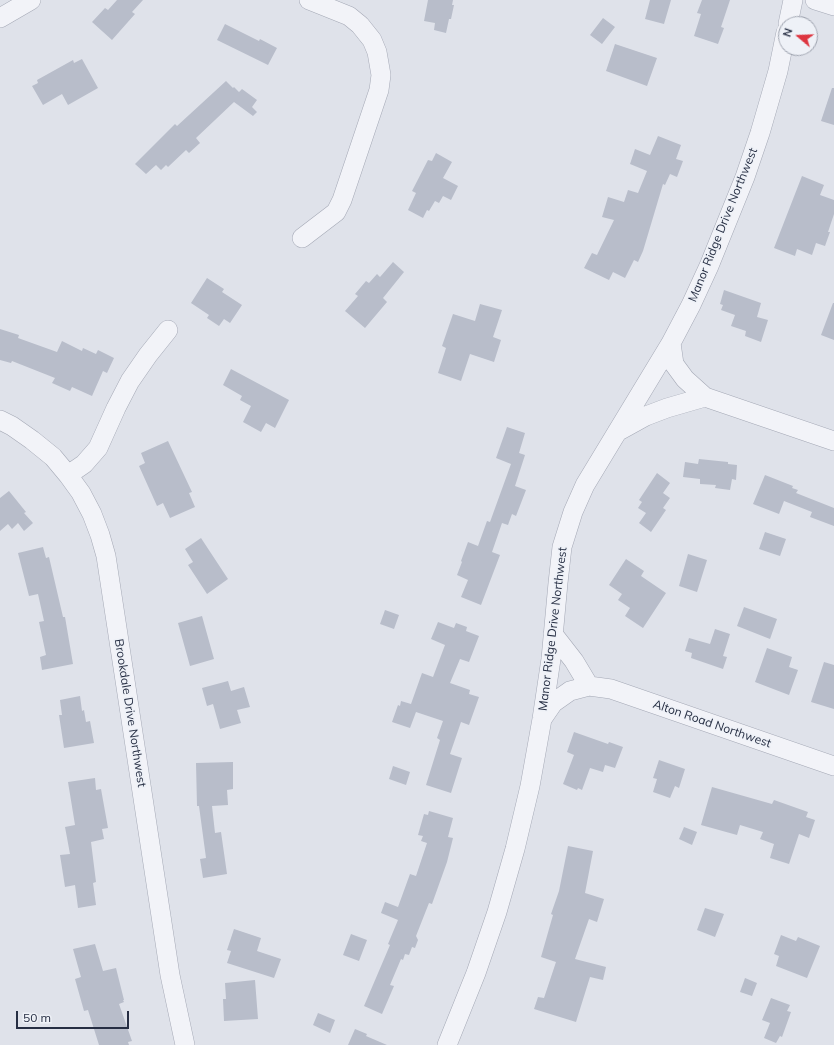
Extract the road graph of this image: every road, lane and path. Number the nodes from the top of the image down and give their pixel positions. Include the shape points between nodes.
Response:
1 (31, 0) edge
2 (310, 0) edge
3 (793, 0) edge
4 (815, 0) edge
5 (834, 6) edge
6 (790, 16) edge
7 (0, 18) edge
8 (781, 56) edge
9 (302, 238) dead end
10 (168, 330) dead end
11 (670, 342) junction
12 (705, 397) junction
13 (0, 420) edge
14 (617, 432) junction
15 (834, 441) edge
16 (68, 475) junction
17 (553, 634) junction
18 (589, 686) junction
19 (542, 719) junction
20 (834, 766) edge
21 (185, 1045) edge
22 (447, 1045) edge

1 - 7 street
2 - 9 street via 349,16 360,26 372,40 381,75 379,90 342,200 336,212
3 - 6 street
4 - 5 street
8 - 11 street, Manor Ridge Drive Northwest via 760,134 745,177 708,268
10 - 16 street via 130,381 98,448 84,464
11 - 12 street via 674,364 685,379
11 - 14 street, Manor Ridge Drive Northwest
12 - 14 street via 646,416
12 - 15 street
13 - 16 street, Brookdale Drive Northwest via 32,440
14 - 17 street, Manor Ridge Drive Northwest via 585,485 573,512 562,547
16 - 21 street, Brookdale Drive Northwest via 92,514 106,556 170,975
17 - 18 street
17 - 19 street, Manor Ridge Drive Northwest
18 - 19 street, Alton Road Northwest via 570,691 554,703
18 - 20 street, Alton Road Northwest via 611,689
19 - 22 street, Manor Ridge Drive Northwest via 530,786 497,912

